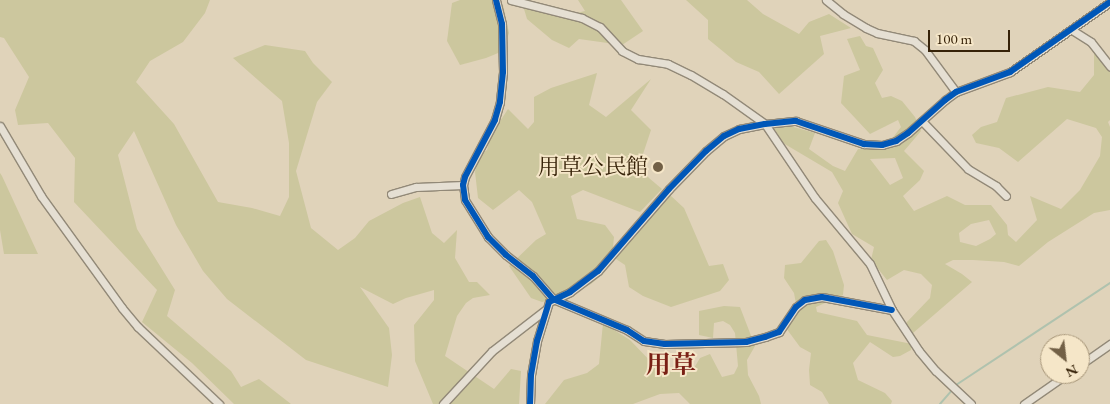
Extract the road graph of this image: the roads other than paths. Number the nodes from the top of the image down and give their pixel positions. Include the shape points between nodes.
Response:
1 (496, 0) edge
2 (511, 0) edge
3 (826, 0) edge
4 (1110, 2) edge
5 (1072, 30) junction
6 (1110, 66) edge
7 (956, 92) junction
8 (922, 121) junction
9 (765, 124) junction
10 (0, 126) edge
11 (463, 185) junction
12 (391, 194) dead end
13 (1006, 196) dead end
14 (553, 299) junction
15 (545, 310) junction
16 (892, 310) junction
17 (1110, 344) edge
18 (1090, 358) edge
19 (1053, 384) edge
20 (220, 404) edge
21 (443, 404) edge
22 (530, 404) edge
23 (971, 404) edge
24 (1024, 404) edge

1 - 11 street via 502,24 500,102 495,120
2 - 9 street via 582,18 600,27 622,51 638,59 668,64 691,74
3 - 7 street via 872,30 914,42 925,50
4 - 5 street
5 - 6 street via 1091,42
5 - 7 street via 1010,72
7 - 8 street
8 - 9 street via 896,141 882,145 864,144 796,121
8 - 13 street via 968,169
9 - 14 street via 739,129 724,136 706,151 598,271 570,292
9 - 16 street via 815,198 870,264
10 - 20 street via 42,196 122,308
11 - 12 street via 416,186
11 - 14 street via 465,200 481,228
14 - 15 street
14 - 16 street via 627,330 644,341 665,344 746,342 765,337 779,332 796,307 806,300 822,297
15 - 21 street via 486,357
15 - 22 street via 531,375
16 - 23 street via 936,371
17 - 18 street
19 - 24 street

